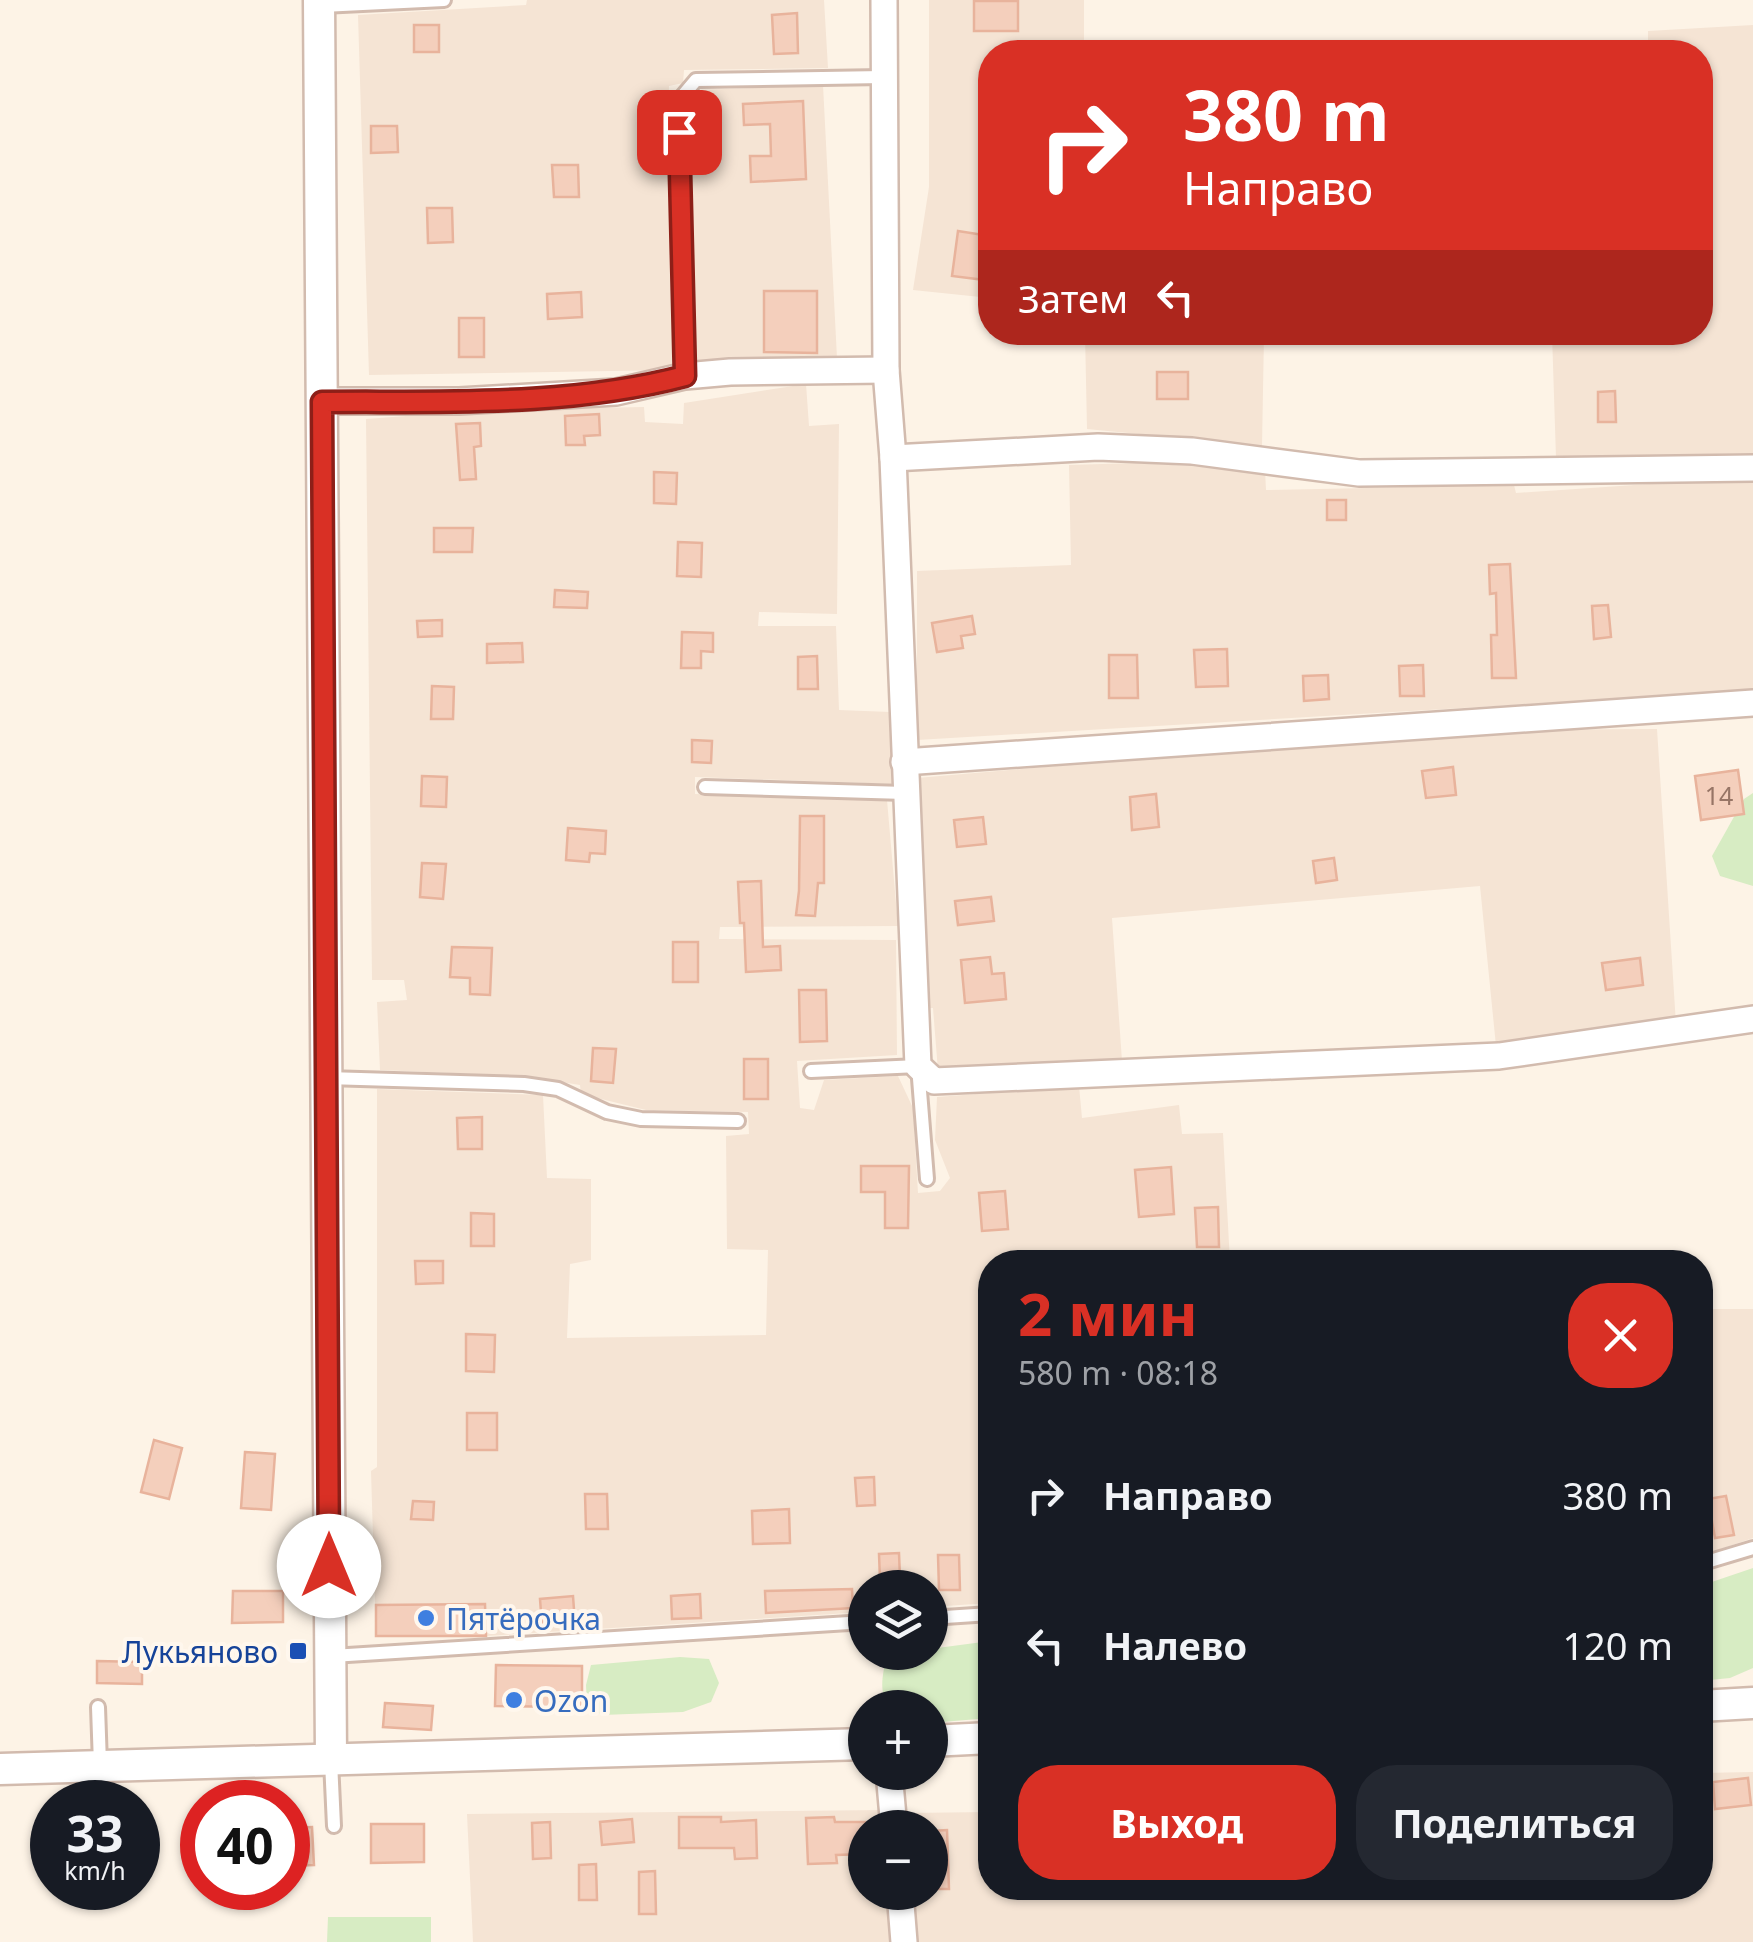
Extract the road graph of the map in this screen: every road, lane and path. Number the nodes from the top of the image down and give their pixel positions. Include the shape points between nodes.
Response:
1 (444, 0) edge
2 (884, 0) edge
3 (319, 3) edge
4 (883, 78) junction
5 (886, 370) junction
6 (685, 376) junction
7 (322, 402) junction
8 (893, 458) junction
9 (1753, 468) edge
10 (1753, 702) edge
11 (904, 762) junction
12 (705, 787) dead end
13 (905, 793) junction
14 (1753, 1019) edge
15 (918, 1066) junction
16 (810, 1071) dead end
17 (326, 1078) junction
18 (738, 1121) dead end
19 (928, 1178) dead end
20 (1753, 1548) edge
21 (1713, 1560) edge
22 (978, 1615) edge
23 (948, 1617) edge
24 (848, 1623) edge
25 (330, 1656) junction
26 (1753, 1703) edge
27 (1713, 1705) edge
28 (98, 1707) dead end
29 (978, 1739) edge
30 (948, 1740) edge
31 (848, 1745) edge
32 (331, 1758) junction
33 (100, 1767) junction
34 (0, 1769) edge
35 (334, 1826) dead end
36 (901, 1910) edge
37 (904, 1942) edge

1 - 3 lane
2 - 4 street
3 - 7 street
4 - 5 street
4 - 6 lane via 696,80 679,100
5 - 6 street
5 - 8 street
6 - 7 street via 616,392
7 - 17 street
8 - 9 street via 1098,447 1192,451 1360,473
8 - 11 street
10 - 11 street
11 - 13 street
12 - 13 lane
13 - 15 street
14 - 15 street via 1499,1056 934,1081
15 - 16 lane
15 - 19 lane
17 - 18 lane via 524,1084 641,1119
17 - 25 street
20 - 21 lane
22 - 23 lane
24 - 25 lane
25 - 32 street
26 - 27 street
28 - 33 lane
29 - 30 street
31 - 32 street
32 - 33 street
32 - 35 lane
33 - 34 street
36 - 37 street

